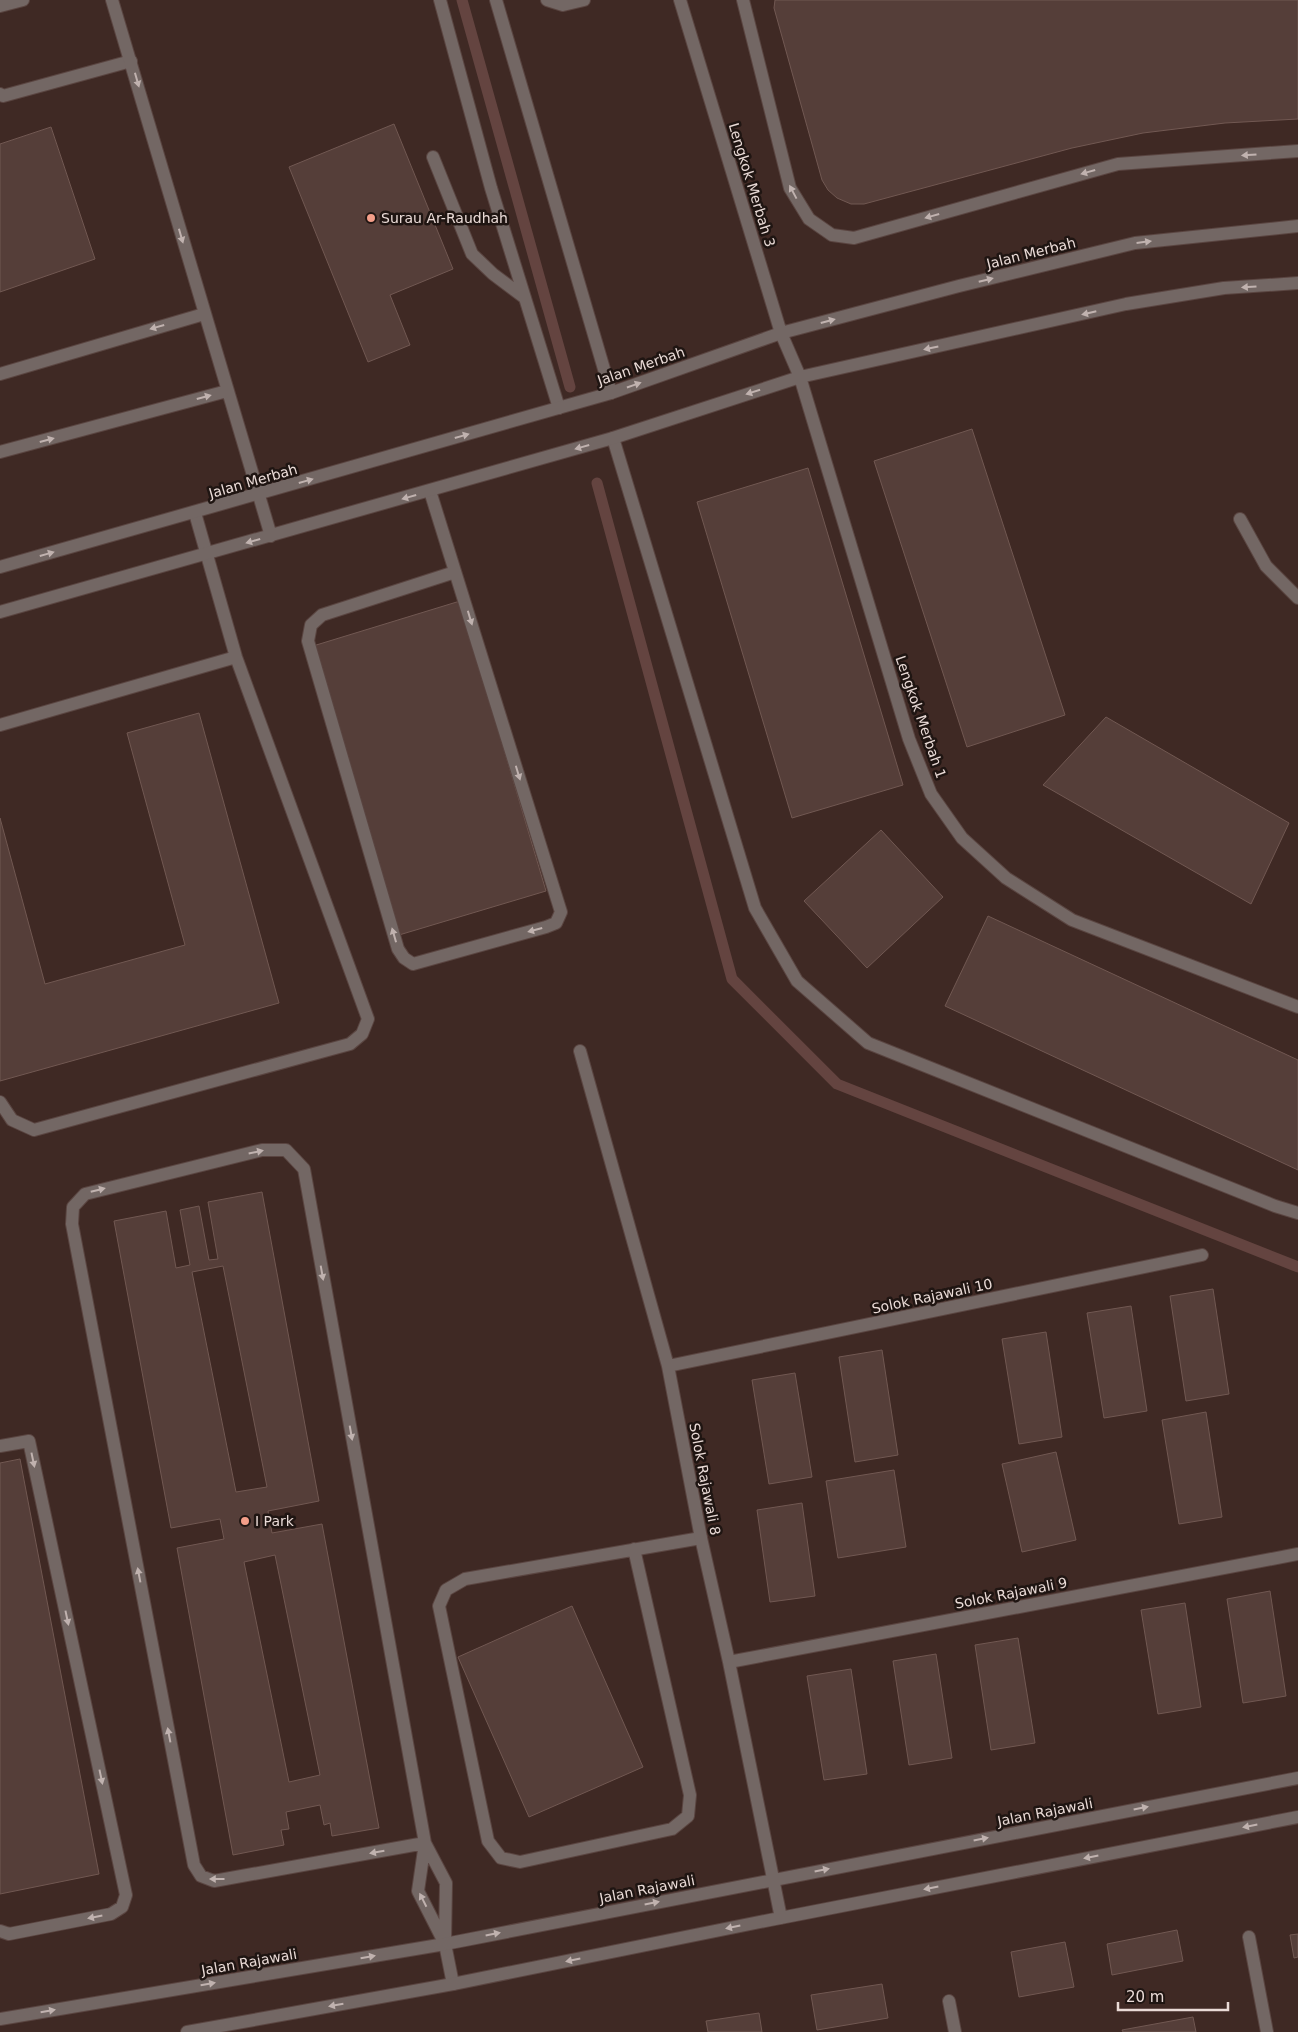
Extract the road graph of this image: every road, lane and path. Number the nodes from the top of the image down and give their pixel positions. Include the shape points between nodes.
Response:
1 (23, 0) edge
2 (112, 0) edge
3 (440, 0) edge
4 (496, 0) edge
5 (548, 0) edge
6 (584, 0) edge
7 (680, 0) edge
8 (743, 0) edge
9 (0, 6) edge
10 (131, 61) junction
11 (0, 94) edge
12 (1298, 152) edge
13 (433, 157) dead end
14 (1298, 226) edge
15 (1298, 283) edge
16 (525, 298) junction
17 (204, 314) junction
18 (781, 333) junction
19 (0, 374) edge
20 (800, 377) junction
21 (227, 391) junction
22 (611, 393) junction
23 (559, 408) junction
24 (613, 438) junction
25 (0, 452) edge
26 (430, 491) junction
27 (259, 495) junction
28 (195, 513) junction
29 (1240, 519) dead end
30 (271, 536) junction
31 (208, 554) junction
32 (0, 567) edge
33 (455, 572) junction
34 (1298, 598) edge
35 (0, 612) edge
36 (236, 657) junction
37 (0, 724) edge
38 (1298, 1007) edge
39 (580, 1051) dead end
40 (0, 1102) edge
41 (1298, 1213) edge
42 (1202, 1255) dead end
43 (668, 1366) junction
44 (0, 1446) edge
45 (701, 1538) junction
46 (634, 1549) junction
47 (1298, 1554) edge
48 (729, 1662) junction
49 (1298, 1778) edge
50 (1298, 1817) edge
51 (425, 1843) junction
52 (774, 1879) junction
53 (780, 1918) junction
54 (0, 1931) edge
55 (1249, 1936) dead end
56 (445, 1944) junction
57 (453, 1984) junction
58 (949, 2001) dead end
59 (0, 2019) edge
60 (187, 2032) edge
61 (955, 2032) edge
62 (1268, 2032) edge

1 - 9 street
2 - 10 street
3 - 16 street via 491,188
4 - 22 street
5 - 6 street via 563,5
7 - 18 street, Lengkok Merbah 3
12 -> 8 street via 1118,164 854,238 832,235 809,219 790,188
10 - 11 street via 3,96
10 -> 17 street
13 - 16 street via 472,254
18 -> 14 street, Jalan Merbah via 1135,243
15 -> 20 street via 1224,288 1126,304
16 - 23 street
17 -> 19 street
17 - 21 street
18 - 20 street, Lengkok Merbah 3
22 -> 18 street, Jalan Merbah
20 -> 24 street
20 - 38 street, Lengkok Merbah 1 via 909,739 931,794 962,838 1006,878 1072,920
25 -> 21 street
21 - 27 street
22 - 23 street, Jalan Merbah
27 -> 23 street, Jalan Merbah
24 -> 26 street
24 - 41 street via 755,908 797,981 868,1043
26 -> 30 street
26 - 33 street
27 - 28 street, Jalan Merbah
27 - 30 street
28 - 31 street
32 -> 28 street, Jalan Merbah
29 - 34 street via 1266,566
30 -> 31 street
31 - 35 street
31 - 36 street
33 -> 33 street via 561,912 556,923 546,927 413,964 398,949 308,641 311,625 322,615
36 - 37 street
36 - 40 street via 368,1019 362,1034 350,1044 34,1130 12,1120
39 - 43 street, Solok Rajawali 8
42 - 43 street, Solok Rajawali 10
43 - 45 street, Solok Rajawali 8
44 -> 54 street via 29,1441 126,1895 122,1907 111,1914 9,1934
45 - 46 street
45 - 48 street, Solok Rajawali 8
46 - 46 street via 465,1578 446,1590 439,1606 488,1841 502,1858 520,1862 672,1829 688,1816 690,1795
47 - 48 street, Solok Rajawali 9
48 - 52 street, Solok Rajawali 8
52 -> 49 street, Jalan Rajawali
50 -> 53 street
51 -> 51 street via 214,1881 201,1876 194,1866 72,1224 73,1207 85,1194 262,1150 286,1150 304,1169
51 - 56 street via 446,1883
56 -> 51 street via 418,1891
52 - 53 street, Solok Rajawali 8
56 -> 52 street, Jalan Rajawali
53 -> 57 street
55 - 62 street
56 - 57 street
59 -> 56 street, Jalan Rajawali
57 -> 60 street
58 - 61 street

